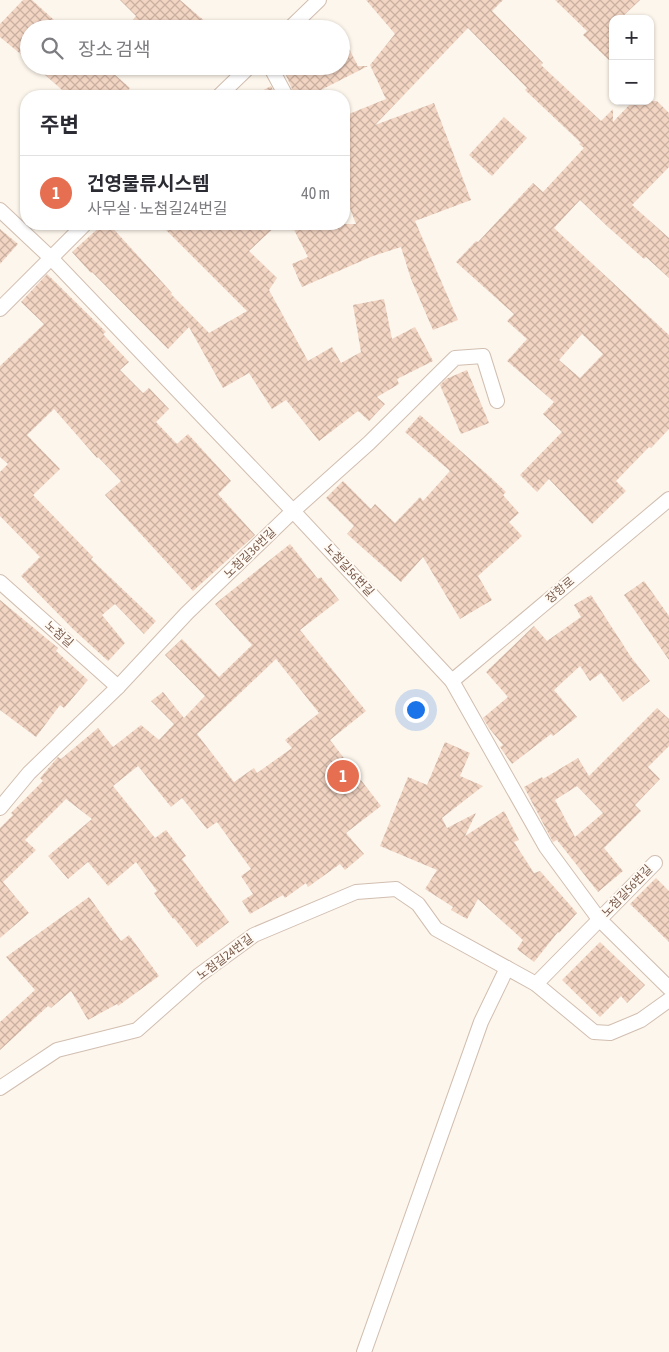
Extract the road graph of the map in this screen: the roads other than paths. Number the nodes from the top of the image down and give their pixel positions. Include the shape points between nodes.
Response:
1 (317, 0) edge
2 (298, 20) edge
3 (241, 75) edge
4 (275, 75) edge
5 (225, 90) edge
6 (283, 90) edge
7 (0, 210) edge
8 (20, 229) edge
9 (21, 230) edge
10 (79, 230) edge
11 (50, 257) junction
12 (0, 309) edge
13 (497, 401) dead end
14 (669, 499) edge
15 (293, 511) junction
16 (0, 582) edge
17 (452, 680) junction
18 (118, 686) junction
19 (0, 808) edge
20 (655, 862) dead end
21 (600, 919) junction
22 (506, 968) junction
23 (536, 984) junction
24 (669, 987) edge
25 (669, 1000) edge
26 (0, 1088) edge
27 (364, 1352) edge

1 - 2 street
3 - 5 street
4 - 6 street
7 - 8 street
9 - 11 street
10 - 11 street
11 - 12 street
11 - 15 street, 노첨길56번길
13 - 15 street, 노첨길36번길 via 483,356 455,358 369,443
14 - 17 street, 장항로
15 - 17 street, 노첨길56번길
15 - 18 street, 노첨길36번길 via 187,613
16 - 18 street, 노첨길
17 - 21 street, 노첨길56번길 via 546,847
18 - 19 street, 노첨길36번길 via 29,773
20 - 21 street, 노첨길56번길
21 - 23 street
21 - 24 street, 노첨길56번길
22 - 23 street, 노첨길24번길
22 - 26 street, 노첨길24번길 via 436,929 418,904 396,890 356,892 254,935 198,976 137,1030 56,1050
22 - 27 street via 481,1022
23 - 25 street, 노첨길24번길 via 594,1032 610,1032 641,1020

